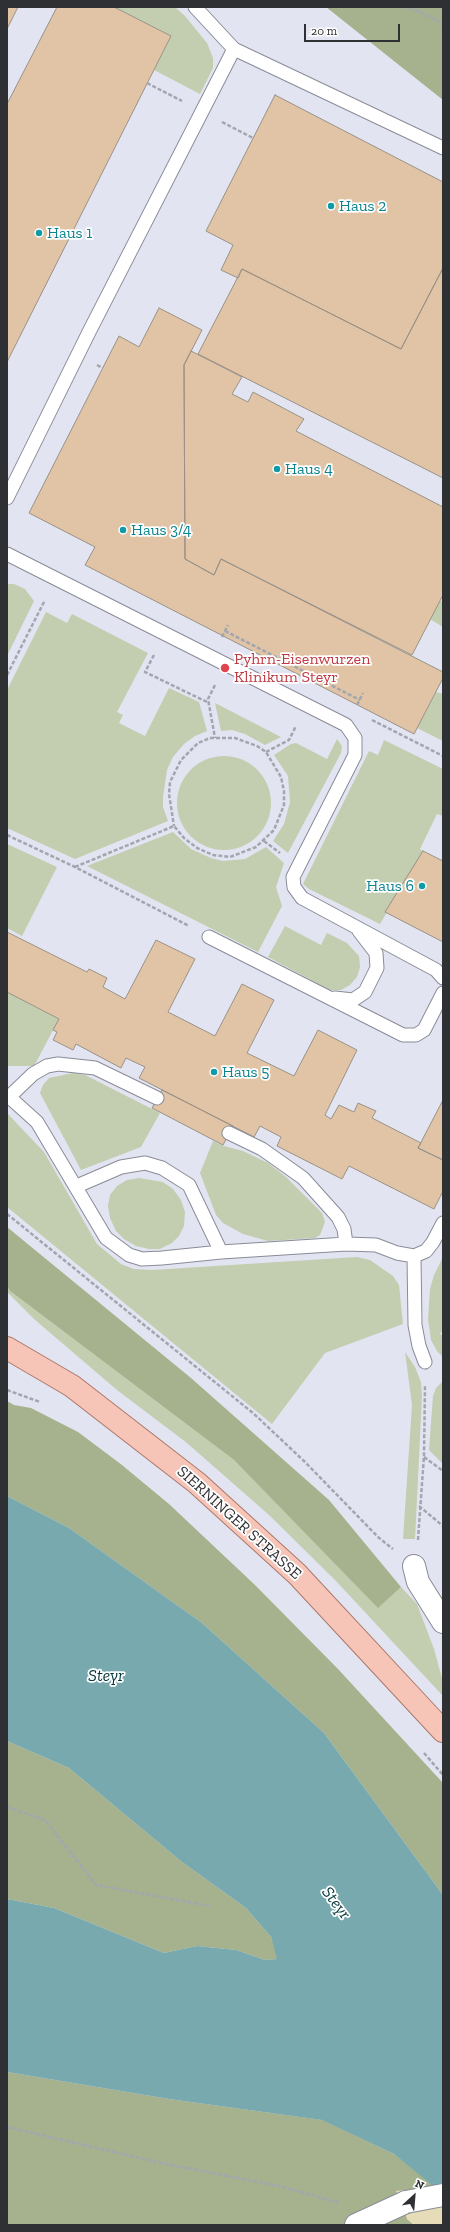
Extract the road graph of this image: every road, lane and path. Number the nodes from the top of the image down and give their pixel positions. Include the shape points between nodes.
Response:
1 (195, 7) edge
2 (403, 7) edge
3 (443, 24) edge
4 (234, 49) junction
5 (147, 83) dead end
6 (202, 112) junction
7 (253, 138) dead end
8 (443, 148) edge
9 (7, 498) edge
10 (7, 554) edge
11 (56, 578) junction
12 (228, 625) dead end
13 (225, 631) junction
14 (222, 636) dead end
15 (145, 672) dead end
16 (7, 675) edge
17 (320, 679) junction
18 (217, 681) dead end
19 (317, 684) dead end
20 (363, 693) dead end
21 (360, 700) junction
22 (209, 703) junction
23 (357, 705) dead end
24 (368, 717) dead end
25 (297, 723) dead end
26 (216, 738) junction
27 (266, 752) junction
28 (443, 756) edge
29 (174, 826) junction
30 (7, 835) edge
31 (264, 841) junction
32 (281, 854) dead end
33 (75, 867) junction
34 (356, 927) junction
35 (208, 937) joint
36 (443, 978) edge
37 (443, 993) edge
38 (325, 997) junction
39 (8, 1095) edge
40 (157, 1098) dead end
41 (229, 1134) dead end
42 (77, 1186) junction
43 (7, 1214) edge
44 (443, 1223) edge
45 (346, 1244) junction
46 (221, 1252) junction
47 (414, 1256) junction
48 (7, 1348) edge
49 (425, 1362) joint
50 (7, 1390) edge
51 (42, 1403) dead end
52 (424, 1456) junction
53 (443, 1471) edge
54 (419, 1506) junction
55 (443, 1526) edge
56 (414, 1566) junction
57 (443, 1622) edge
58 (443, 1731) edge
59 (418, 1747) dead end
60 (443, 1775) edge
61 (7, 1807) edge
62 (210, 1906) dead end
63 (7, 2127) edge
64 (443, 2195) edge
65 (376, 2216) junction
66 (356, 2225) edge

1 - 4 lane
2 - 3 path via 418,11
4 - 6 lane
4 - 8 lane
5 - 6 path
6 - 7 path
6 - 9 lane
10 - 11 lane
11 - 16 path
11 - 34 lane via 346,725 355,738 355,755 293,877 294,887 302,898
12 - 13 path
13 - 14 path
13 - 17 path
15 - 22 path
17 - 19 path
17 - 21 path
18 - 22 path via 208,699
20 - 21 path
21 - 23 path
22 - 26 path
24 - 28 path
25 - 27 path via 288,740
26 - 27 path via 235,738
26 - 29 path via 198,743 174,770 169,794
27 - 31 path via 281,777 284,805 274,830
29 - 31 path via 184,838 213,855 230,857 245,853
29 - 33 path
30 - 33 path
31 - 32 path
33 - 35 path
34 - 36 lane via 436,970
34 - 38 lane via 376,953 377,968 365,992 353,1000
35 - 38 lane
37 - 38 lane via 424,1030 416,1035 403,1035
39 - 40 lane via 33,1074 47,1066 58,1064 95,1068
39 - 42 lane via 37,1122
41 - 45 lane via 262,1149 303,1178 338,1217 344,1229
42 - 46 lane via 106,1238 129,1255 142,1259
42 - 46 lane via 122,1167 145,1163 162,1168 189,1185
43 - 56 path via 253,1413 378,1537
44 - 47 lane via 426,1251
45 - 46 lane
45 - 47 lane via 376,1246
47 - 49 lane via 415,1325
48 - 58 main road, SIERNINGER STRASSE via 72,1386 197,1483 297,1574
49 - 52 path
50 - 51 path
52 - 53 path
52 - 54 path
54 - 55 path
54 - 56 path via 418,1545
56 - 57 street via 418,1582
59 - 60 path
61 - 62 path via 45,1820 96,1885
63 - 65 path via 115,2153 279,2186 369,2211
64 - 65 street, bridge via 406,2202
65 - 66 street

